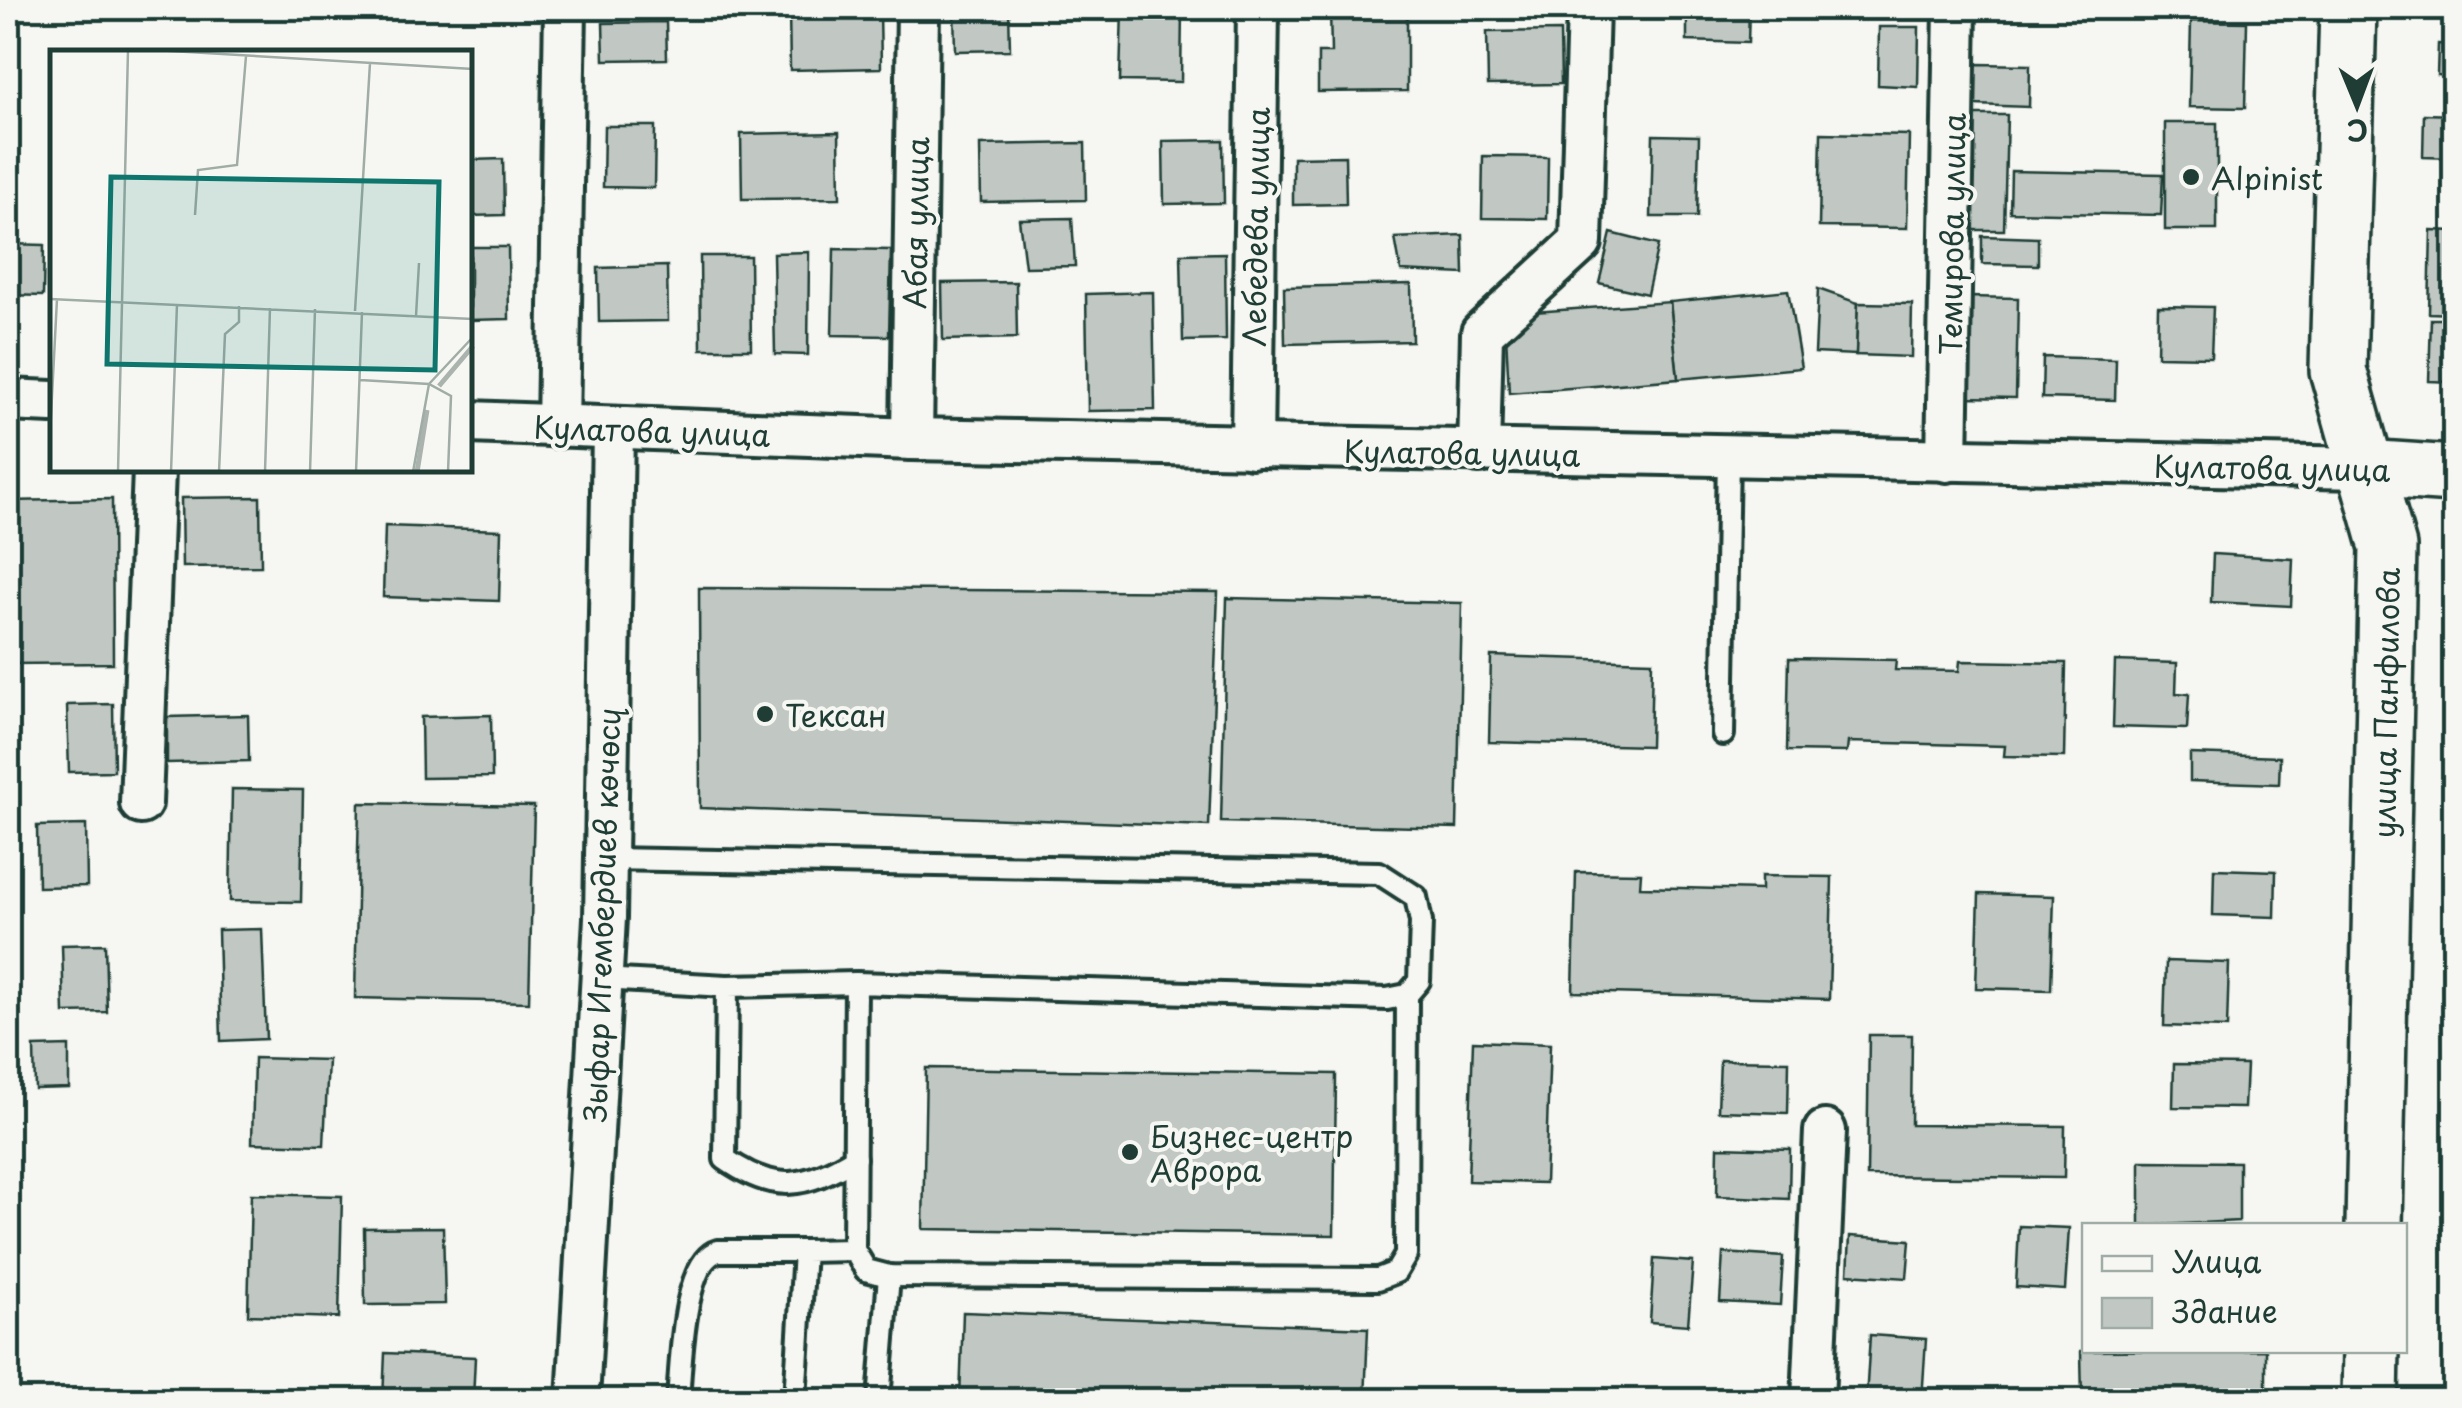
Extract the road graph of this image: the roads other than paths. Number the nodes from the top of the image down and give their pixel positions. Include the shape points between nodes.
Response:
1 (565, 8) edge
2 (918, 8) edge
3 (1258, 8) edge
4 (1588, 8) edge
5 (1955, 8) edge
6 (2348, 8) edge
7 (8, 400) edge
8 (50, 402) edge
9 (472, 422) edge
10 (558, 427) junction
11 (613, 430) junction
12 (912, 439) junction
13 (1252, 447) junction
14 (1479, 452) junction
15 (1728, 456) junction
16 (1947, 461) junction
17 (2363, 468) junction
18 (154, 472) edge
19 (2454, 474) edge
20 (1724, 734) dead end
21 (140, 802) dead end
22 (607, 859) junction
23 (601, 979) junction
24 (856, 983) junction
25 (728, 986) junction
26 (1407, 995) junction
27 (1825, 1131) dead end
28 (855, 1158) junction
29 (2374, 1223) edge
30 (854, 1250) junction
31 (804, 1251) junction
32 (888, 1276) junction
33 (2371, 1353) edge
34 (578, 1400) edge
35 (678, 1400) edge
36 (795, 1400) edge
37 (879, 1400) edge
38 (1813, 1400) edge
39 (2370, 1400) edge

1 - 10 street
2 - 12 street, Абая улица
3 - 13 street, Лебедева улица
4 - 14 street via 1581,242 1482,333
5 - 16 street, Темирова улица
6 - 17 street, улица Панфилова via 2338,370
7 - 8 street
9 - 10 street, Кулатова улица
10 - 11 street, Кулатова улица
11 - 12 street, Кулатова улица
11 - 22 street, Зыфар Игембердиев көчөсү
12 - 13 street, Кулатова улица
13 - 14 street, Кулатова улица
14 - 15 street, Кулатова улица
15 - 16 street, Кулатова улица
15 - 20 lane
16 - 17 street, Кулатова улица
17 - 19 street, Кулатова улица
17 - 29 street, улица Панфилова via 2388,547
18 - 21 street
22 - 23 street, Зыфар Игембердиев көчөсү
22 - 26 lane via 1378,873 1416,897 1420,981
23 - 25 lane
23 - 34 street, Зыфар Игембердиев көчөсү
24 - 25 lane
24 - 26 lane
24 - 28 lane
25 - 28 lane via 725,1159 772,1183 798,1184
26 - 32 lane via 1406,1256 1396,1272 1378,1279
27 - 38 street
28 - 30 lane
30 - 31 lane
30 - 32 lane via 866,1270
31 - 35 lane via 718,1251 706,1258 689,1293
31 - 36 lane
32 - 37 lane
33 - 39 street

